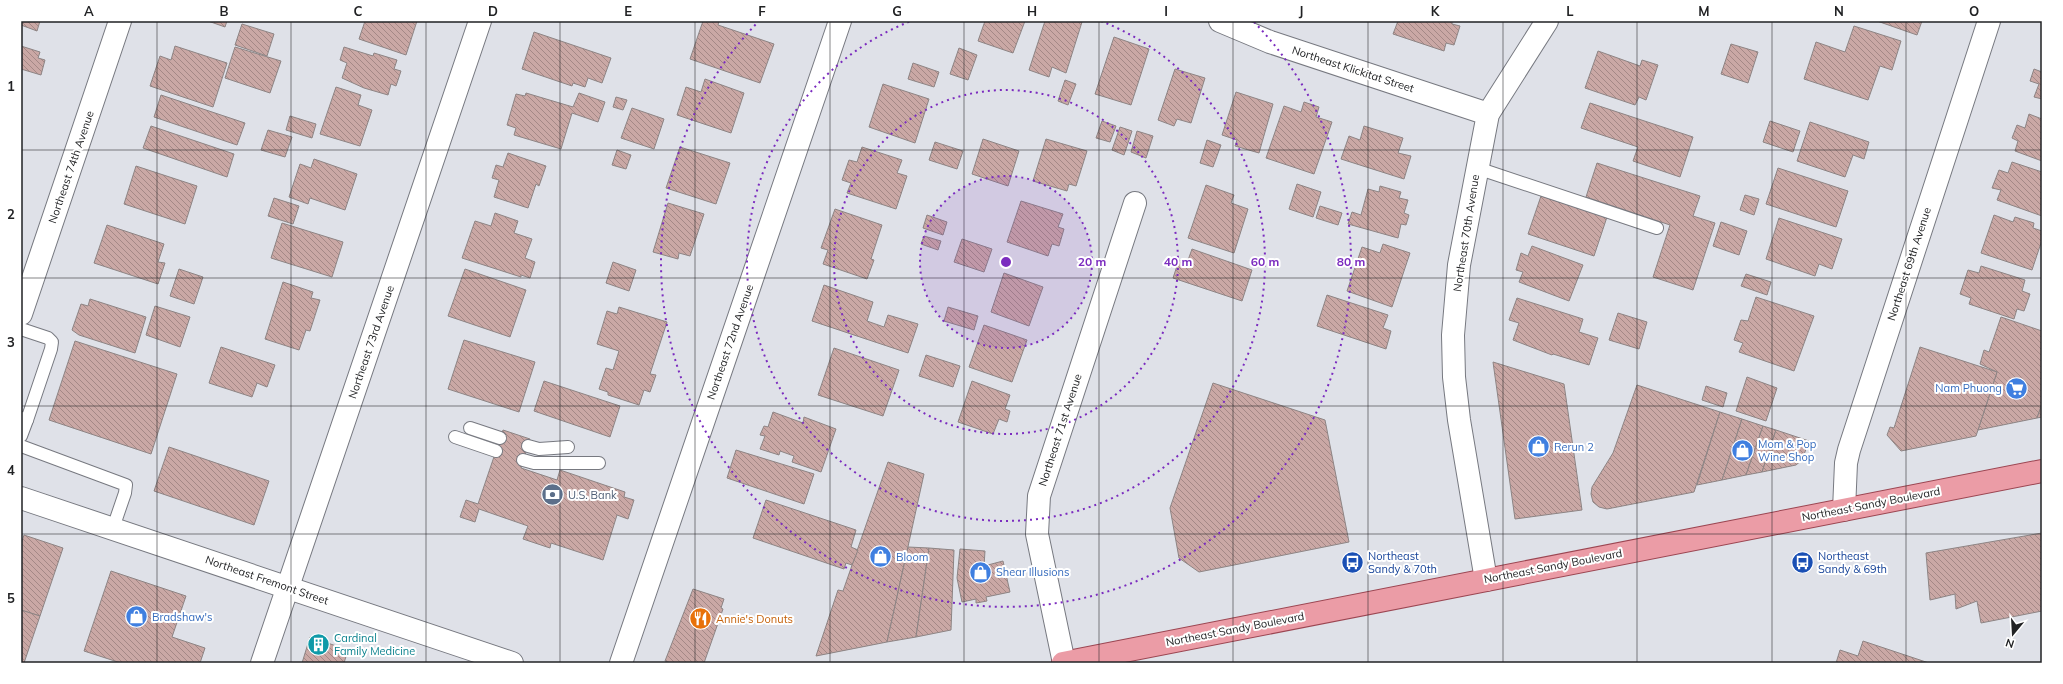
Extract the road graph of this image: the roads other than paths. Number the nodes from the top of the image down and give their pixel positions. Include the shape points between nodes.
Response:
1 (120, 21) edge
2 (480, 21) edge
3 (840, 21) edge
4 (1220, 21) edge
5 (1547, 21) edge
6 (1989, 21) edge
7 (1488, 114) junction
8 (1477, 168) junction
9 (1135, 203) dead end
10 (1657, 228) dead end
11 (21, 314) edge
12 (21, 329) edge
13 (24, 419) edge
14 (470, 428) dead end
15 (21, 436) edge
16 (455, 437) dead end
17 (500, 438) dead end
18 (21, 446) edge
19 (528, 446) dead end
20 (568, 447) dead end
21 (496, 451) dead end
22 (523, 460) dead end
23 (599, 463) dead end
24 (2042, 471) edge
25 (21, 498) edge
26 (1844, 510) junction
27 (113, 528) junction
28 (1486, 580) junction
29 (288, 587) junction
30 (262, 663) edge
31 (512, 663) edge
32 (620, 663) edge
33 (1064, 663) edge

1 - 11 street, Northeast 74th Avenue
2 - 29 street, Northeast 73rd Avenue
3 - 32 street, Northeast 72nd Avenue
4 - 7 street, Northeast Klickitat Street via 1270,42
5 - 7 street, Northeast 70th Avenue
6 - 26 street, Northeast 69th Avenue via 1849,450
7 - 8 street, Northeast 70th Avenue
8 - 10 lane
8 - 28 street, Northeast 70th Avenue via 1459,265 1453,335 1459,420
9 - 33 street, Northeast 71st Avenue via 1039,496 1037,534
12 - 13 lane via 48,338 52,342
13 - 15 lane
14 - 17 lane
16 - 21 lane
18 - 27 lane via 126,485
19 - 20 lane via 539,449
22 - 23 lane via 534,463
24 - 26 main road, Northeast Sandy Boulevard
25 - 27 street, Northeast Fremont Street
26 - 28 main road, Northeast Sandy Boulevard
27 - 29 street, Northeast Fremont Street
28 - 33 main road, Northeast Sandy Boulevard
29 - 30 street, Northeast 73rd Avenue
29 - 31 street, Northeast Fremont Street

